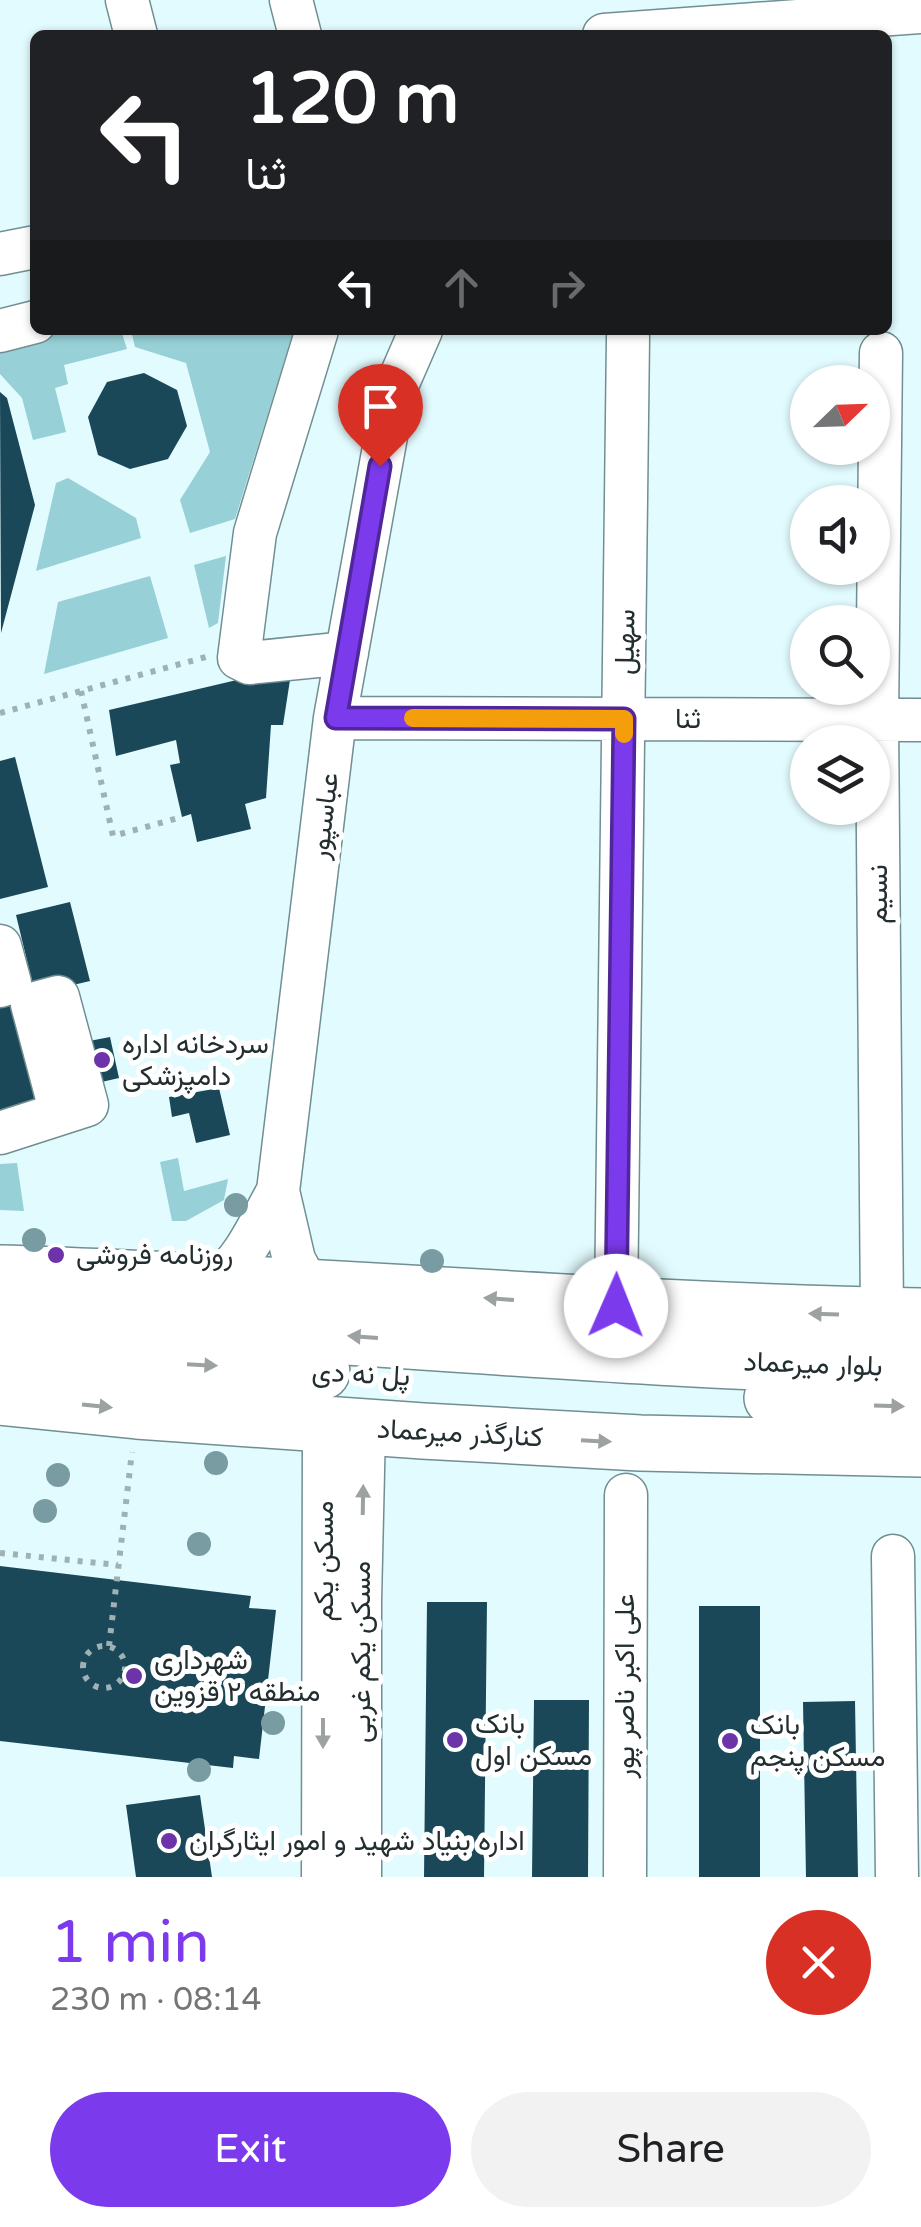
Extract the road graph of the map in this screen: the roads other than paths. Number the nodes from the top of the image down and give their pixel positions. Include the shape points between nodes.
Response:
1 (127, 0) edge
2 (291, 0) edge
3 (607, 0) edge
4 (921, 12) edge
5 (135, 30) edge
6 (299, 30) edge
7 (589, 30) edge
8 (715, 30) edge
9 (30, 247) edge
10 (0, 254) edge
11 (30, 323) edge
12 (0, 331) edge
13 (315, 335) edge
14 (419, 335) edge
15 (628, 338) dead end
16 (881, 353) dead end
17 (347, 653) junction
18 (336, 718) junction
19 (624, 719) junction
20 (877, 720) junction
21 (921, 720) edge
22 (0, 946) edge
23 (0, 986) edge
24 (61, 1113) dead end
25 (0, 1133) edge
26 (278, 1191) junction
27 (0, 1273) edge
28 (217, 1282) junction
29 (309, 1288) junction
30 (616, 1306) junction
31 (901, 1316) edge
32 (0, 1317) edge
33 (921, 1367) edge
34 (714, 1377) junction
35 (1, 1389) edge
36 (921, 1407) edge
37 (344, 1426) junction
38 (921, 1448) edge
39 (626, 1495) dead end
40 (893, 1556) dead end
41 (342, 1601) junction
42 (322, 1877) edge
43 (360, 1877) edge
44 (625, 1877) edge
45 (898, 1877) edge

1 - 5 street
2 - 6 street
3 - 7 street
4 - 8 street
9 - 10 street
11 - 12 street
13 - 17 street via 255,532 239,658 249,663
14 - 17 street, عباسپور via 394,392
15 - 19 street, سهیل
16 - 20 street, نسیم
17 - 18 street, عباسپور
18 - 19 street, ثنا
18 - 26 street, عباسپور
19 - 20 street, ثنا
19 - 30 street, سهیل
20 - 21 street, ثنا
20 - 31 street, نسیم
22 - 23 street via 10,983
24 - 25 street
26 - 28 street via 241,1257
26 - 29 street via 294,1260
27 - 28 main road
28 - 29 main road
30 -> 29 main road
31 -> 30 main road
34 -> 32 main road, پل نه دی via 165,1323
33 - 34 main road, بلوار میرعماد
35 -> 34 main road, پل نه دی via 203,1365
34 -> 36 main road, بلوار میرعماد via 882,1407
35 -> 37 main road, کنارگذر میرعماد via 138,1411
37 -> 38 main road, کنارگذر میرعماد via 640,1443
37 - 41 street, مسکن یکم
39 - 44 street, علی اکبر ناصر پور
40 - 45 street
41 -> 42 street, مسکن یکم
41 - 43 street, مسکن یکم غربی

